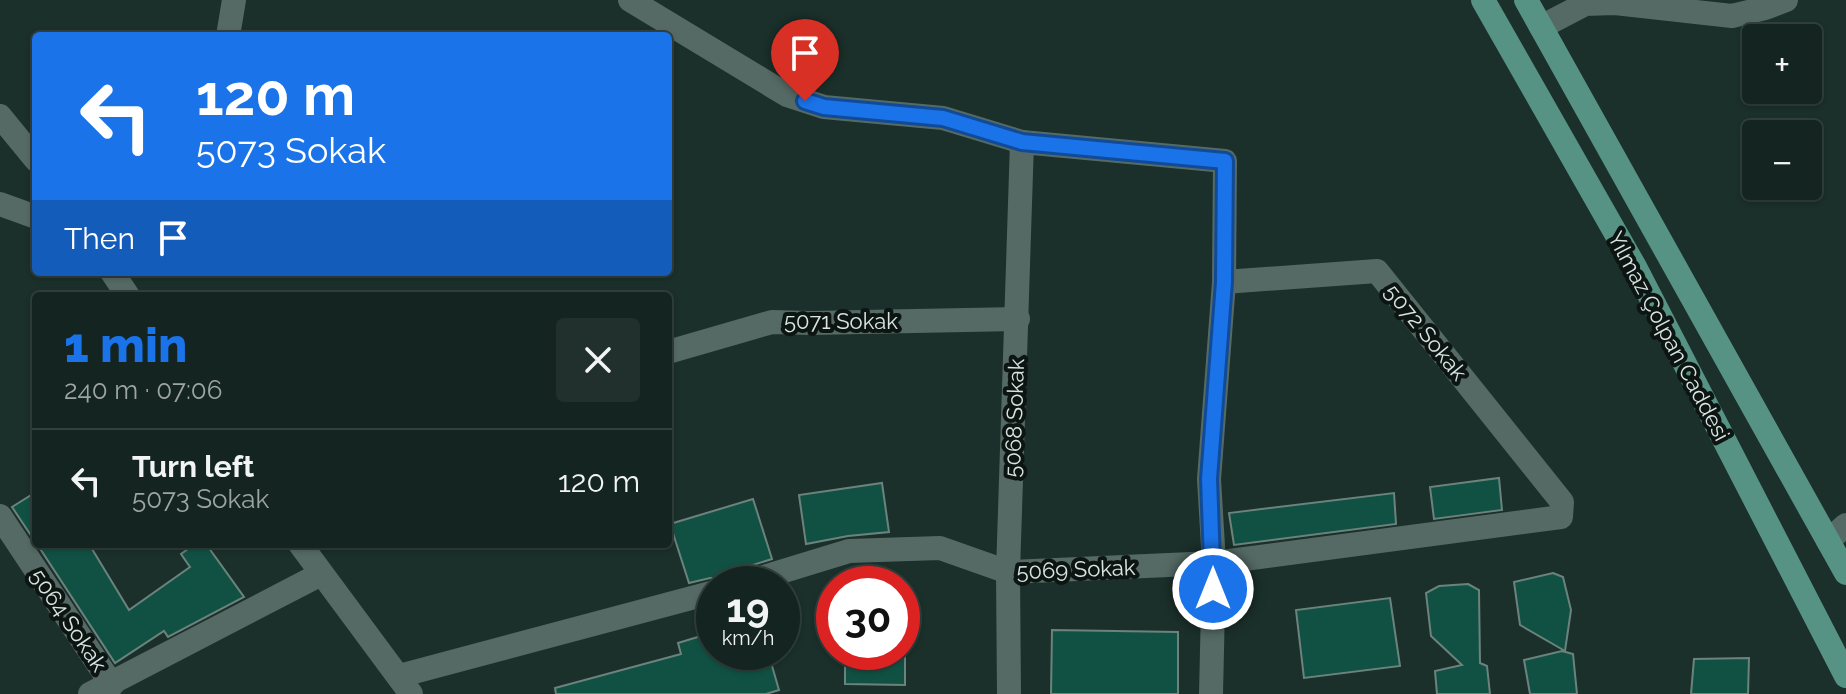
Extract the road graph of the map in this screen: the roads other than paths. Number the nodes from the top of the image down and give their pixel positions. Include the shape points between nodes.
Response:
1 (234, 0) edge
2 (630, 0) edge
3 (1483, 0) edge
4 (1526, 0) edge
5 (1786, 0) edge
6 (1541, 27) junction
7 (229, 32) edge
8 (0, 116) edge
9 (1022, 142) junction
10 (32, 155) edge
11 (0, 204) edge
12 (32, 216) edge
13 (1224, 282) junction
14 (1018, 319) junction
15 (672, 351) edge
16 (0, 516) edge
17 (1561, 517) joint
18 (1837, 533) edge
19 (303, 548) edge
20 (1214, 563) junction
21 (800, 566) edge
22 (1008, 572) junction
23 (1846, 573) edge
24 (321, 574) junction
25 (696, 597) edge
26 (1846, 676) edge
27 (405, 685) edge
28 (101, 689) edge
29 (1009, 694) edge
30 (1211, 694) edge

1 - 7 street
2 - 9 street via 787,95 824,107 943,118
3 - 26 main road, Yılmaz Çolpan Caddesi via 1635,267
4 - 6 main road, Yılmaz Çolpan Caddesi
5 - 6 street via 1732,16 1585,4
6 - 18 main road, Yılmaz Çolpan Caddesi
8 - 10 street
9 - 13 street via 1225,161
9 - 14 street, 5068 Sokak
11 - 12 street
13 - 17 street, 5072 Sokak via 1377,271 1562,502
13 - 20 street via 1209,479
14 - 15 street, 5071 Sokak via 772,322
14 - 22 street, 5068 Sokak
16 - 28 street, 5064 Sokak
17 - 20 street, 5069 Sokak
18 - 23 main road, Yılmaz Çolpan Caddesi
19 - 24 street
20 - 22 street, 5069 Sokak
20 - 30 street
21 - 22 street, 5069 Sokak via 849,551 940,548
22 - 29 street, 5068 Sokak
24 - 27 street
24 - 28 street
25 - 27 street

